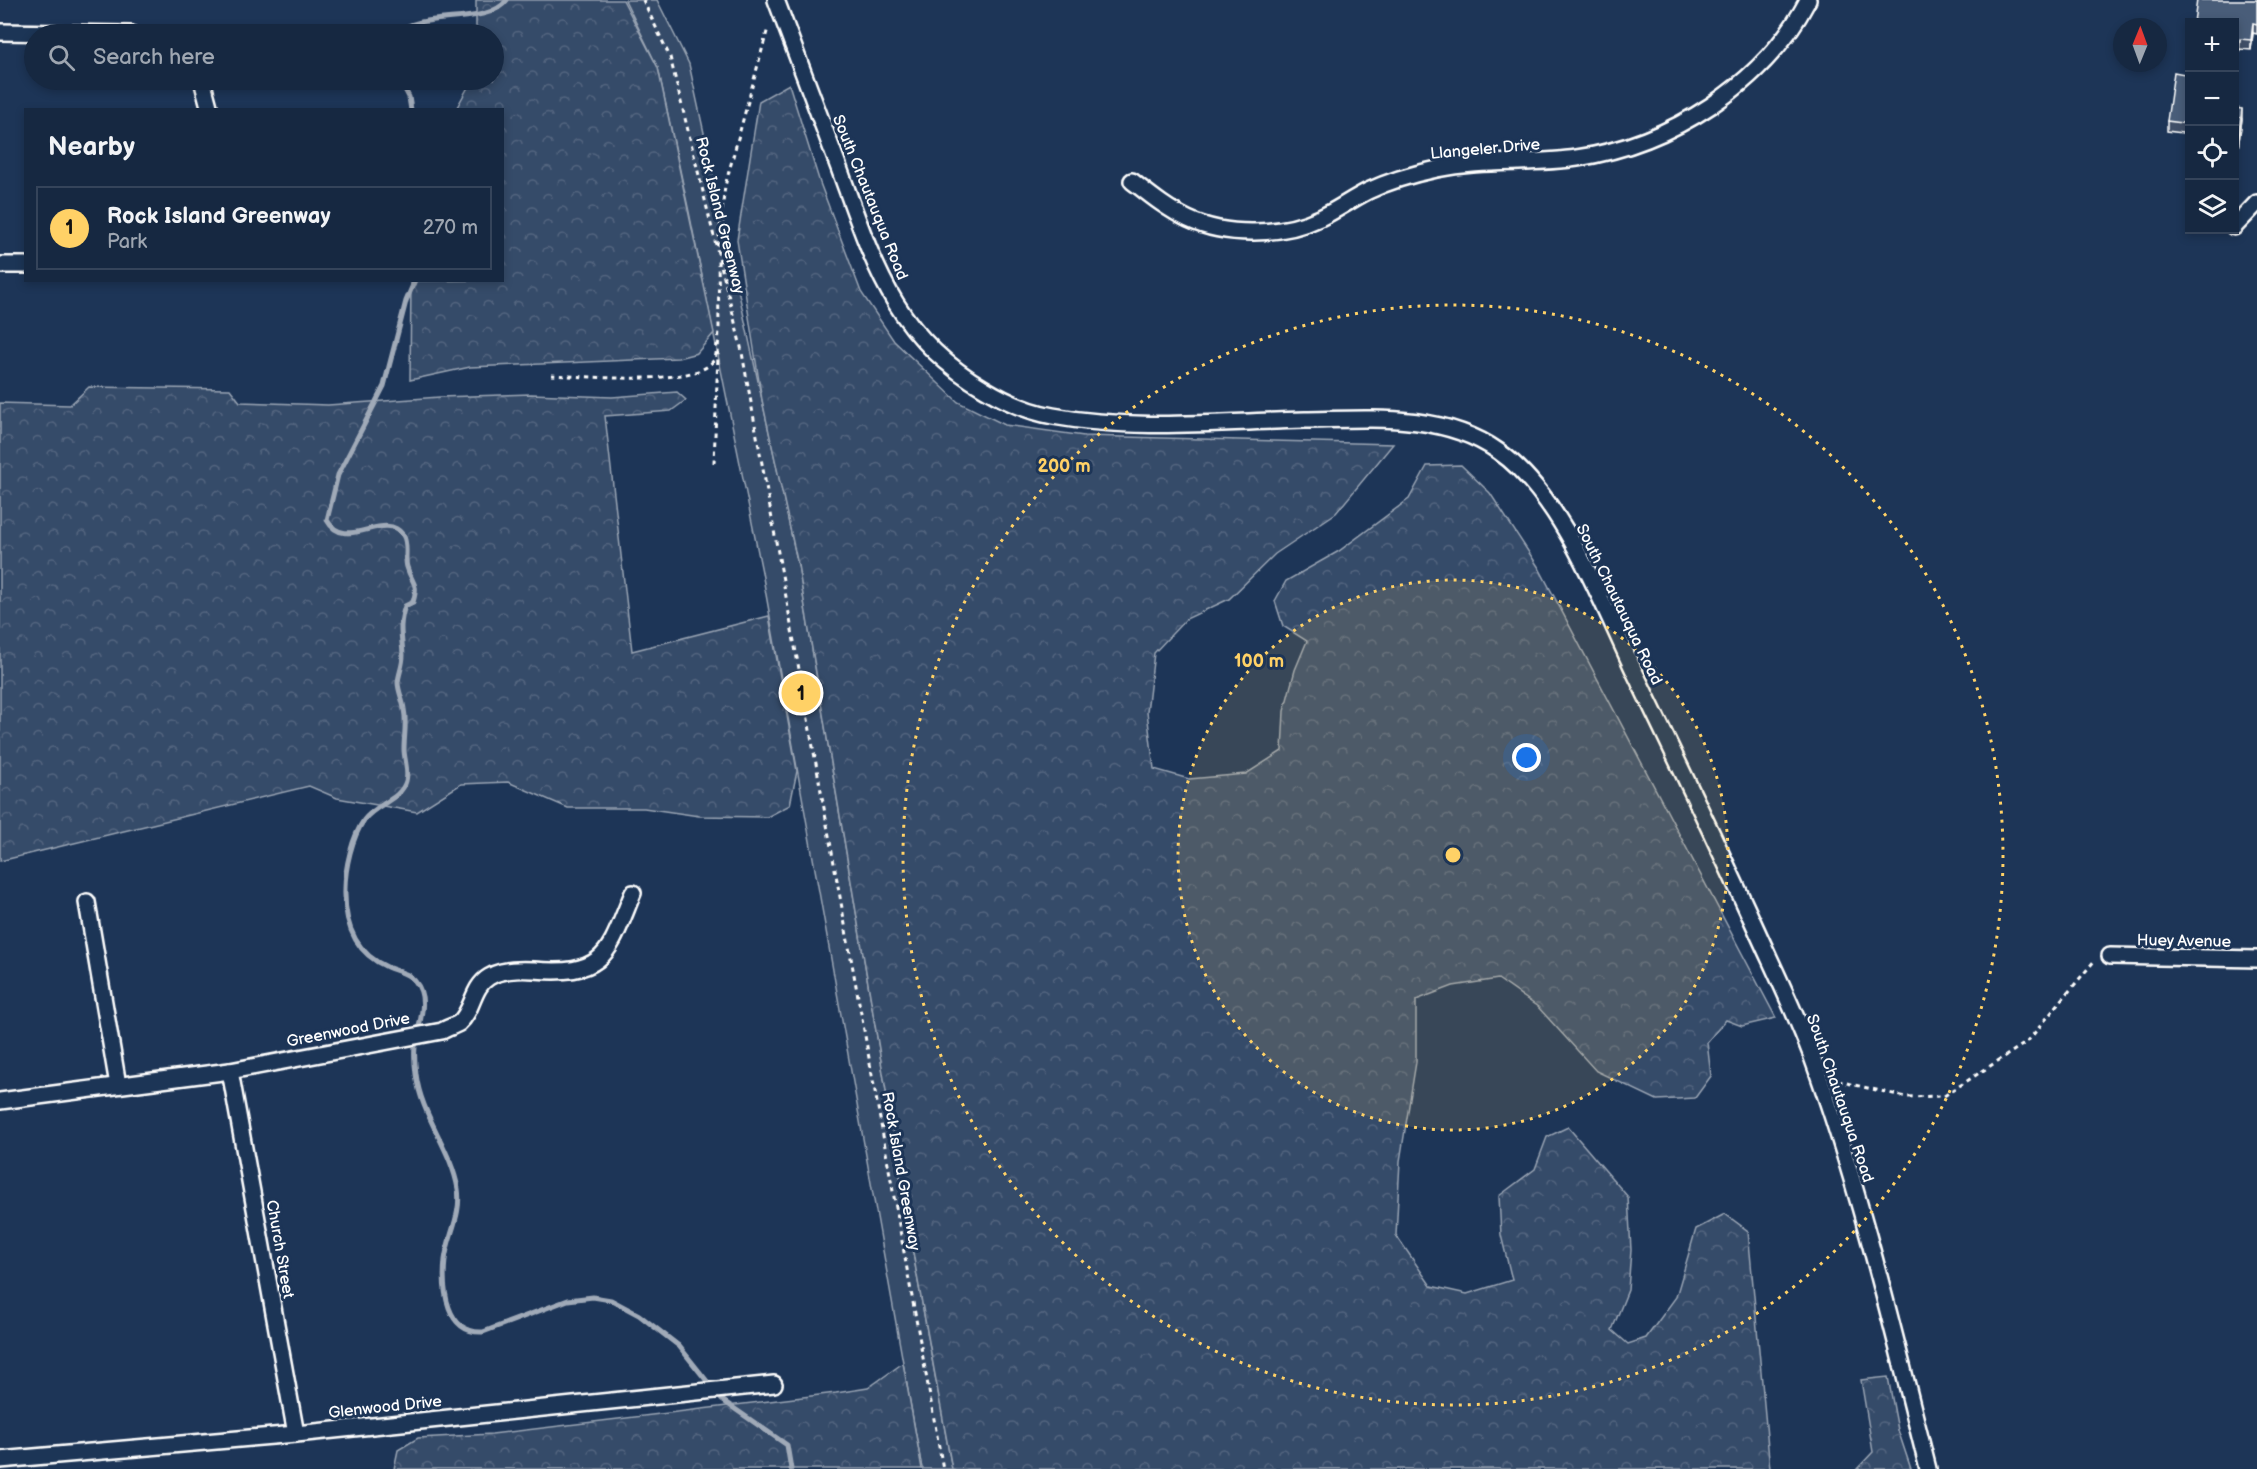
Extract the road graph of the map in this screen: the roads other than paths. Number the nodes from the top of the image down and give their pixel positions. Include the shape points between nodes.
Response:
1 (776, 0) edge
2 (1808, 0) edge
3 (0, 32) edge
4 (24, 32) edge
5 (205, 90) edge
6 (209, 108) edge
7 (1132, 181) dead end
8 (2257, 203) edge
9 (2239, 222) edge
10 (0, 264) edge
11 (24, 265) edge
12 (633, 893) dead end
13 (87, 902) dead end
14 (2110, 956) road end
15 (2257, 959) edge
16 (230, 1071) junction
17 (118, 1085) junction
18 (0, 1101) edge
19 (774, 1384) dead end
20 (296, 1434) junction
21 (0, 1460) edge
22 (1928, 1469) edge

1 - 22 street, South Chautauqua Road via 889,293 930,350 962,376 1002,400 1047,415 1090,421 1370,418 1430,423 1463,432 1498,450 1525,474 1574,545 1794,1013 1821,1083 1878,1272
2 - 7 street, Llangeler Drive via 1765,59 1727,94 1649,140 1617,150 1576,158 1438,169 1382,185 1308,222 1268,230 1214,229 1168,209
3 - 4 street
5 - 6 street
8 - 9 street
10 - 11 street
12 - 16 street, Greenwood Drive via 613,940 594,963 574,972 515,969 491,976 482,982 458,1023 442,1031
13 - 17 street
14 - 15 street, Huey Avenue
16 - 17 street, Greenwood Drive
16 - 20 street, Church Street
17 - 18 street, Greenwood Drive
19 - 20 street, Glenwood Drive
20 - 21 street, Glenwood Drive

